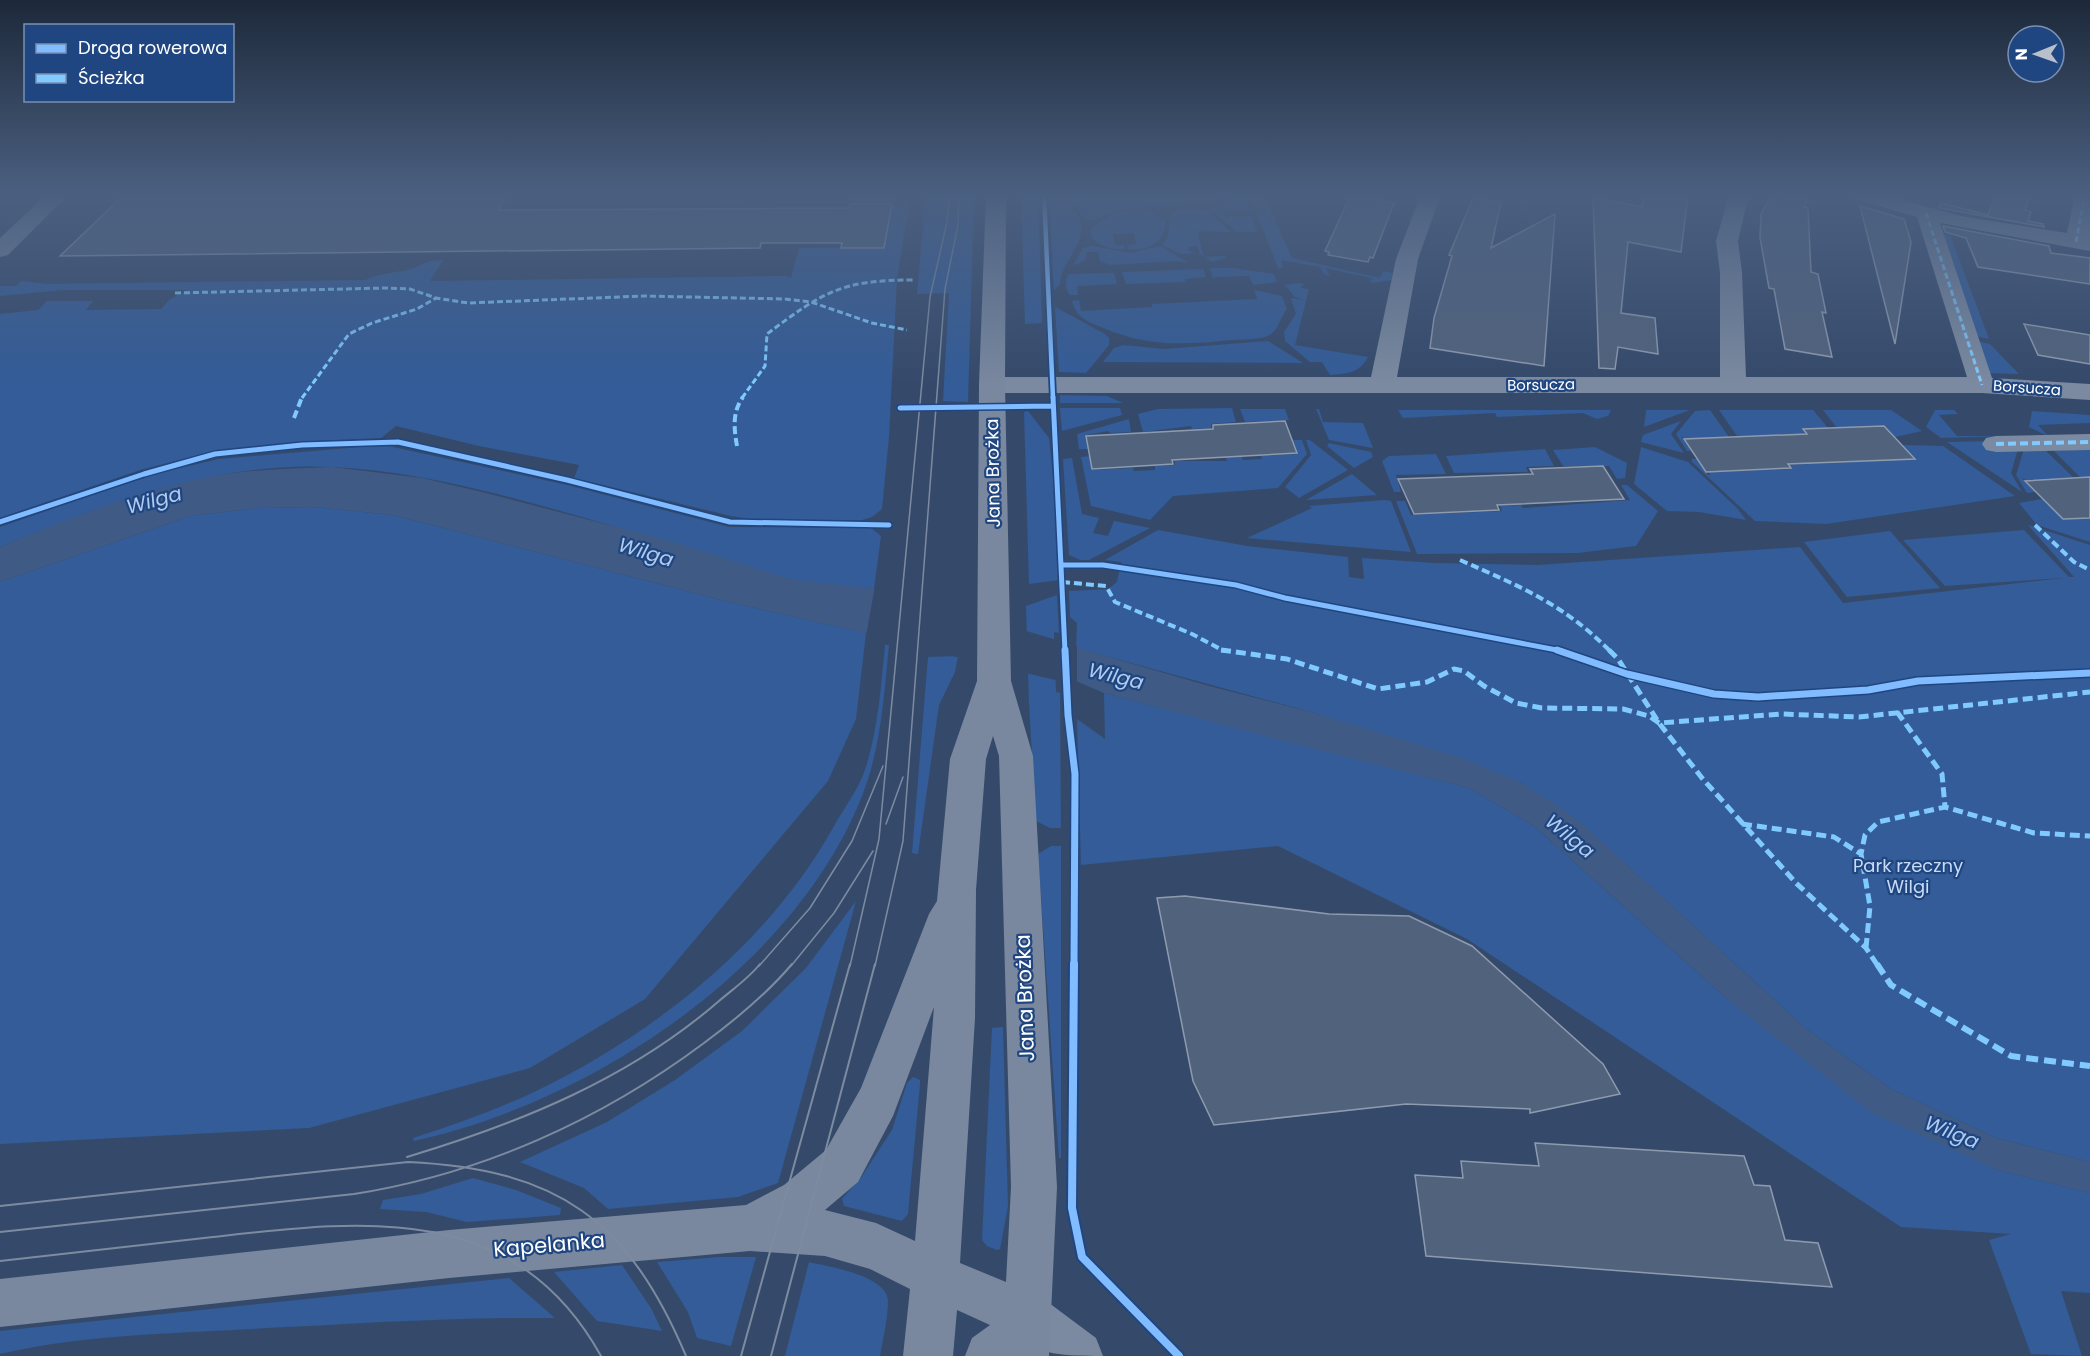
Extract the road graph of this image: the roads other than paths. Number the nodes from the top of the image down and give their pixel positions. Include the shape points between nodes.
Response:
1 (995, 257) edge
2 (1408, 257) edge
3 (1729, 257) edge
4 (1940, 257) edge
5 (992, 385) junction
6 (1733, 385) junction
7 (1982, 385) junction
8 (1382, 387) junction
9 (2090, 392) edge
10 (2090, 442) edge
11 (1996, 444) dead end
12 (994, 681) junction
13 (957, 890) junction
14 (750, 1228) junction
15 (937, 1278) junction
16 (0, 1303) edge
17 (1026, 1336) edge
18 (928, 1356) edge
19 (990, 1356) edge
20 (1077, 1356) edge

1 - 5 main road, Jana Brożka
2 - 8 street
3 - 6 street
4 - 7 street
5 - 8 street, Borsucza
5 - 12 main road, Jana Brożka
6 - 7 street, Borsucza
6 - 8 street, Borsucza
7 - 9 street, Borsucza
10 - 11 street
12 - 13 main road, Jana Brożka via 968,759
12 - 17 main road, Jana Brożka via 1016,756 1034,1187
13 - 14 main road via 878,1101 842,1166 800,1201
13 - 15 main road, Jana Brożka via 953,1030
14 - 15 main road, Kapelanka via 825,1233 856,1241
14 - 16 main road, Kapelanka via 449,1254
15 - 17 main road, Kapelanka
15 - 18 main road, Jana Brożka
17 - 19 main road via 1012,1339
17 - 20 street

